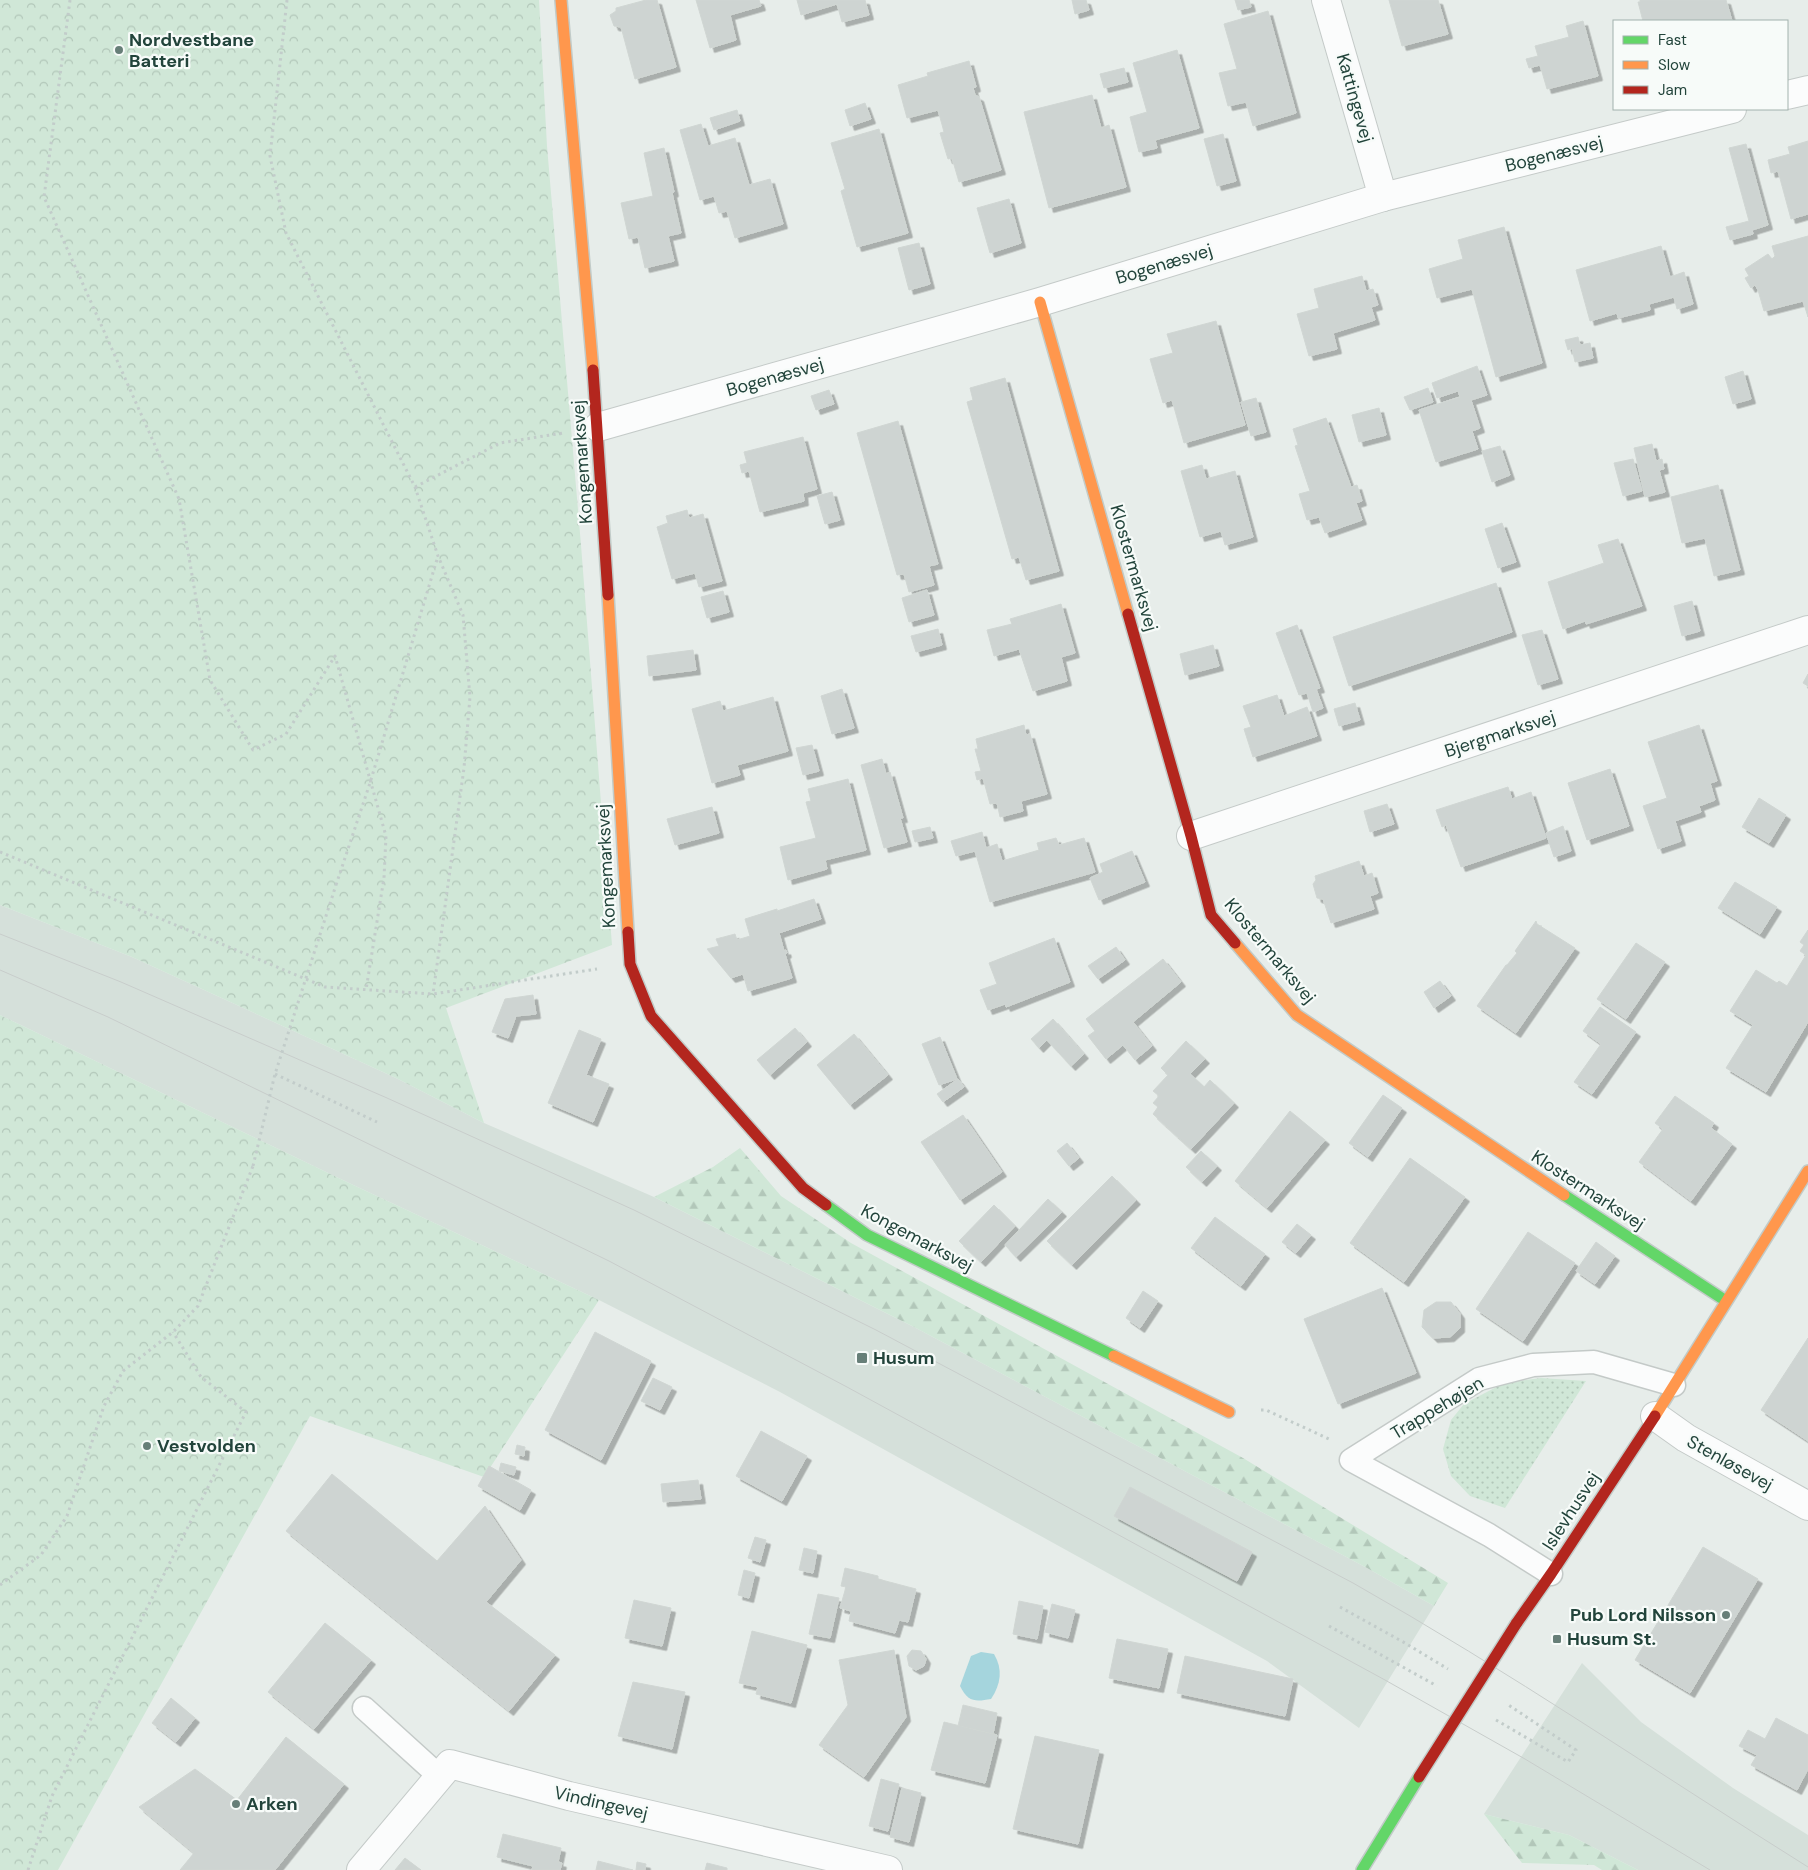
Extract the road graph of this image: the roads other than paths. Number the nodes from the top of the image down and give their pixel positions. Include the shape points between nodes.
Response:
1 (561, 0) edge
2 (1326, 0) edge
3 (1808, 90) edge
4 (1788, 95) edge
5 (1728, 110) edge
6 (1383, 197) junction
7 (1040, 302) junction
8 (598, 428) junction
9 (1808, 630) edge
10 (1191, 836) junction
11 (1808, 1171) edge
12 (1726, 1301) junction
13 (1674, 1385) junction
14 (1229, 1412) dead end
15 (1655, 1416) junction
16 (1808, 1506) edge
17 (1552, 1574) junction
18 (364, 1708) dead end
19 (440, 1776) junction
20 (361, 1870) edge
21 (888, 1870) edge
22 (1362, 1870) edge

1 - 8 street, Kongemarksvej
2 - 6 street, Kattingevej
3 - 4 street
5 - 6 street, Bogenæsvej
6 - 7 street, Bogenæsvej
7 - 8 street, Bogenæsvej
7 - 10 street, Klostermarksvej
8 - 14 street, Kongemarksvej via 630,964 651,1016 803,1188 867,1235
9 - 10 street, Bjergmarksvej
10 - 12 street, Klostermarksvej via 1212,915 1298,1015
11 - 12 street, Islevhusvej
12 - 13 street, Islevhusvej
13 - 15 street, Islevhusvej
13 - 17 lane, Trappehøjen via 1594,1362 1533,1365 1479,1379 1351,1460 1489,1535
15 - 16 street, Stenløsevej via 1686,1438
15 - 17 street, Islevhusvej
17 - 22 street, Islevhusvej, bridge via 1516,1624
18 - 19 lane
19 - 20 street, Vindingevej
19 - 21 street, Vindingevej via 450,1764 569,1796

